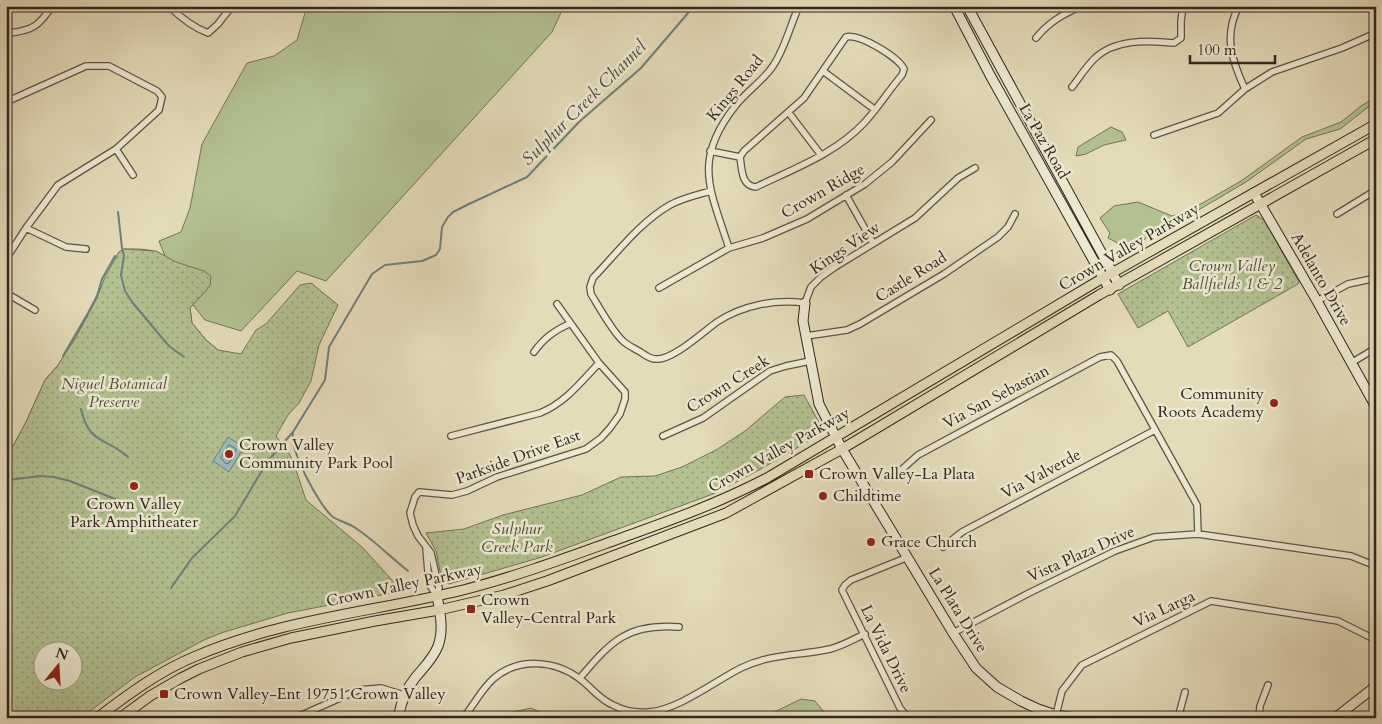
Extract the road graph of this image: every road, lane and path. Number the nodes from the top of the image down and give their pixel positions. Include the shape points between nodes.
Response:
1 (52, 6) edge
2 (169, 6) edge
3 (232, 6) edge
4 (799, 6) edge
5 (954, 6) edge
6 (967, 6) edge
7 (1082, 6) edge
8 (1183, 6) edge
9 (1237, 7) edge
10 (10, 33) dead end
11 (1376, 33) edge
12 (1036, 38) dead end
13 (823, 71) junction
14 (1072, 87) dead end
15 (1245, 89) junction
16 (6, 102) edge
17 (874, 109) junction
18 (788, 114) junction
19 (931, 120) dead end
20 (1376, 124) edge
21 (1154, 135) dead end
22 (1376, 139) edge
23 (116, 149) junction
24 (710, 152) junction
25 (821, 155) junction
26 (740, 157) junction
27 (975, 168) dead end
28 (133, 174) dead end
29 (1376, 190) edge
30 (711, 192) junction
31 (1254, 194) junction
32 (846, 195) junction
33 (1261, 204) junction
34 (1015, 214) dead end
35 (1337, 214) dead end
36 (26, 228) junction
37 (873, 243) junction
38 (729, 248) junction
39 (86, 249) dead end
40 (6, 259) edge
41 (1113, 273) junction
42 (1103, 278) junction
43 (1376, 278) edge
44 (1119, 284) junction
45 (659, 288) dead end
46 (1110, 290) junction
47 (6, 293) edge
48 (1317, 301) junction
49 (805, 303) junction
50 (556, 304) dead end
51 (35, 310) dead end
52 (569, 324) junction
53 (806, 336) junction
54 (1376, 348) edge
55 (534, 352) dead end
56 (810, 360) junction
57 (599, 363) junction
58 (1351, 363) junction
59 (1376, 407) edge
60 (1155, 430) junction
61 (451, 436) dead end
62 (663, 436) dead end
63 (835, 437) junction
64 (842, 449) junction
65 (899, 472) dead end
66 (1198, 534) junction
67 (943, 547) dead end
68 (908, 557) junction
69 (1376, 566) edge
70 (437, 596) junction
71 (439, 610) junction
72 (679, 627) dead end
73 (865, 634) junction
74 (953, 634) junction
75 (1376, 640) edge
76 (580, 678) junction
77 (1268, 684) dead end
78 (1376, 686) edge
79 (1185, 692) dead end
80 (404, 695) junction
81 (1056, 715) junction
82 (97, 718) edge
83 (120, 718) edge
84 (294, 718) edge
85 (398, 718) edge
86 (463, 718) edge
87 (908, 718) edge
88 (1075, 718) edge
89 (1178, 718) edge
90 (1259, 718) edge
91 (1335, 718) edge

1 - 10 street via 42,20 28,30
2 - 3 street via 196,29 208,33
4 - 24 street, Kings Road via 772,66 719,128
5 - 42 street, La Paz Road
6 - 41 street, La Paz Road
7 - 12 street via 1052,22
8 - 14 street via 1179,40 1174,43 1118,45 1095,58
9 - 15 street via 1230,50
11 - 15 street via 1272,72
13 - 17 street
13 - 17 street via 846,37 851,35 875,46 901,64 904,69 902,75
13 - 18 street
15 - 21 street via 1218,113
16 - 23 street via 78,68 109,66 157,91 162,97 159,110
17 - 25 street via 854,132
18 - 25 street
18 - 26 street
19 - 32 street, Crown Ridge via 879,174
20 - 31 main road, Crown Valley Parkway
22 - 33 main road, Crown Valley Parkway
23 - 28 street
23 - 36 street via 58,185
24 - 26 street
24 - 30 street, Kings Road
25 - 26 street via 756,188 745,183
27 - 37 street, Kings View via 958,178 915,218
29 - 35 street
30 - 38 street, Kings Road
30 - 49 street via 686,198 655,215 593,278 591,294 623,341 648,357 664,358 718,322 750,308 774,302
31 - 33 street, Adelanto Drive
31 - 41 main road, Crown Valley Parkway
32 - 37 street
32 - 38 street, Crown Ridge via 807,219
33 - 44 main road, Crown Valley Parkway
33 - 48 street, Adelanto Drive
34 - 53 street, Castle Road via 1008,228 998,237 944,274 860,324 847,330
36 - 39 street via 66,247
36 - 40 street
37 - 49 street, Kings View via 821,277 811,288
38 - 45 street, Crown Ridge
41 - 42 main road, Crown Valley Parkway
41 - 44 street, La Paz Road
42 - 46 street, La Paz Road
42 - 63 main road, Crown Valley Parkway
43 - 48 street via 1348,284
44 - 46 main road, Crown Valley Parkway
46 - 64 main road, Crown Valley Parkway
47 - 51 street
48 - 58 street, Adelanto Drive
49 - 53 street, La Plata Drive via 803,321
50 - 52 street
52 - 55 street via 542,341
52 - 57 street
53 - 56 street, La Plata Drive
54 - 58 street
56 - 62 street, Crown Creek via 770,371 702,418
56 - 63 street, La Plata Drive via 819,404
57 - 61 street via 566,398 551,408
57 - 70 street, Parkside Drive East via 626,392 625,399 610,428 586,449 496,477 467,491 452,495 419,492 415,497 410,513 426,548 429,584
58 - 59 street, Adelanto Drive
60 - 65 street, Via San Sebastian via 1111,355 1100,357 918,455
60 - 66 street via 1198,505
60 - 67 street, Via Valverde via 962,532
63 - 64 street, La Plata Drive
63 - 70 main road, Crown Valley Parkway via 767,478 717,502 525,573
64 - 68 street, La Plata Drive
64 - 71 main road, Crown Valley Parkway via 753,500 708,521 526,588
66 - 69 street, Vista Plaza Drive via 1351,556
66 - 74 street, Vista Plaza Drive via 1154,538 1115,551
68 - 73 street, La Vida Drive via 850,580 842,590
68 - 74 street, La Plata Drive
70 - 71 street
70 - 82 main road, Crown Valley Parkway via 315,619 241,638 170,669
71 - 80 street via 438,647
71 - 83 main road, Crown Valley Parkway via 375,620 242,652 181,678
72 - 76 street via 636,630 616,640
73 - 76 street via 831,649 763,659 670,707 651,712 632,712 611,705
73 - 87 street, La Vida Drive via 900,708
74 - 81 street, La Plata Drive via 976,668 997,687 1021,702
75 - 81 street, Via Larga via 1338,621 1212,601 1082,665 1062,691
76 - 86 street via 545,664 510,668 494,678
77 - 90 street
78 - 91 street
79 - 89 street
80 - 84 street via 380,688 358,690
80 - 85 street
81 - 88 street, La Plata Drive

